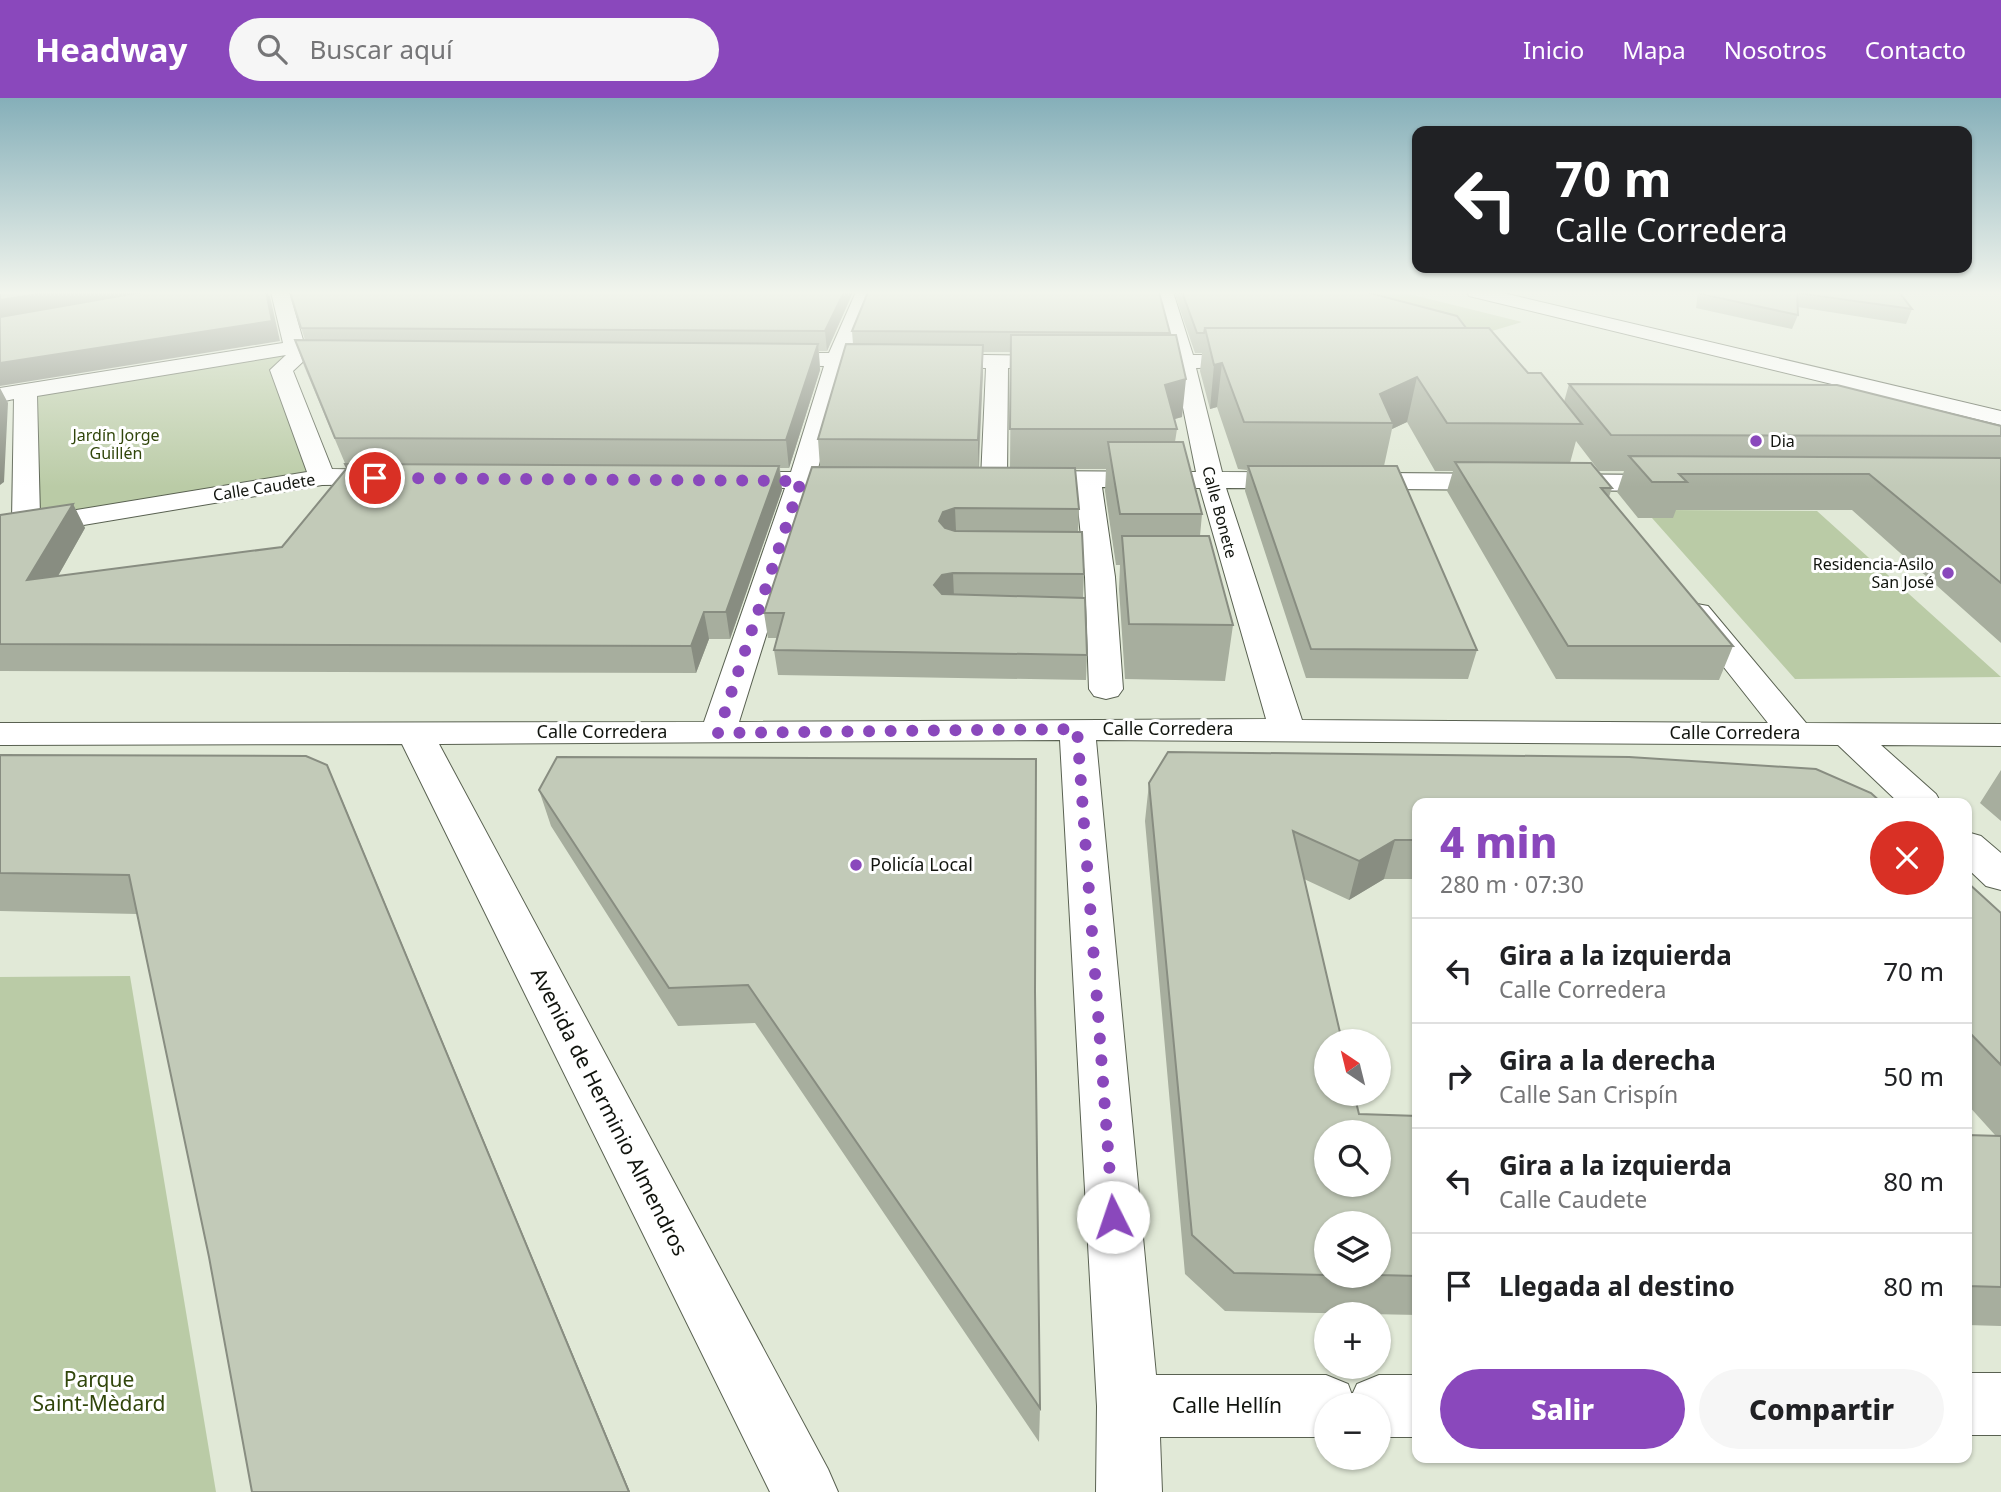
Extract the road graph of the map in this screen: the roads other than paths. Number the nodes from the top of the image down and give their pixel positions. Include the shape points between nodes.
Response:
1 (261, 357) edge
2 (292, 357) edge
3 (838, 357) edge
4 (1183, 357) edge
5 (1743, 357) edge
6 (740, 359) edge
7 (837, 360) junction
8 (1184, 361) junction
9 (1281, 361) edge
10 (997, 362) junction
11 (1077, 362) edge
12 (1104, 362) edge
13 (1763, 362) junction
14 (26, 391) junction
15 (0, 395) edge
16 (2001, 418) edge
17 (2001, 427) edge
18 (1567, 450) edge
19 (322, 477) junction
20 (418, 478) edge
21 (1088, 478) junction
22 (967, 479) edge
23 (994, 479) junction
24 (705, 480) edge
25 (884, 480) edge
26 (801, 481) junction
27 (1211, 482) junction
28 (1592, 483) junction
29 (1701, 483) edge
30 (1617, 514) edge
31 (13, 529) edge
32 (1676, 587) edge
33 (1106, 689) dead end
34 (1077, 729) junction
35 (1287, 730) junction
36 (414, 732) junction
37 (718, 733) junction
38 (1795, 733) junction
39 (0, 734) edge
40 (1847, 734) junction
41 (2001, 735) edge
42 (1917, 798) edge
43 (1972, 850) edge
44 (2001, 876) edge
45 (1972, 1404) edge
46 (2001, 1404) edge
47 (1412, 1405) edge
48 (1128, 1406) junction
49 (1314, 1406) edge
50 (1391, 1406) edge
51 (805, 1492) edge
52 (1129, 1492) edge

1 - 14 street
2 - 19 street via 281,370
3 - 7 street
4 - 8 street, Calle Bonete
5 - 13 street
6 - 7 street
7 - 10 street
7 - 26 street
8 - 9 street
8 - 12 street
8 - 27 street, Calle Bonete
10 - 11 street
10 - 23 street
13 - 16 street
13 - 17 street
14 - 15 street
14 - 31 street
18 - 28 street
19 - 20 street, Calle Caudete
19 - 31 street, Calle Caudete
21 - 23 street
21 - 27 street
21 - 33 street via 1081,544 1114,577 1089,611
22 - 23 street
24 - 26 street
25 - 26 street
26 - 37 street
27 - 28 street
27 - 35 street, Calle Bonete via 1224,577
28 - 29 street
28 - 30 street
32 - 38 street
34 - 35 street, Calle Corredera
34 - 37 street, Calle Corredera
34 - 48 street
35 - 38 street, Calle Corredera
36 - 37 street, Calle Corredera
36 - 39 street, Calle Corredera
36 - 51 street, Avenida de Herminio Almendros
38 - 40 street, Calle Corredera
40 - 41 street, Calle Corredera
40 - 42 street
43 - 44 street
45 - 46 street
47 - 50 street
48 - 49 street, Calle Hellín
48 - 52 street

